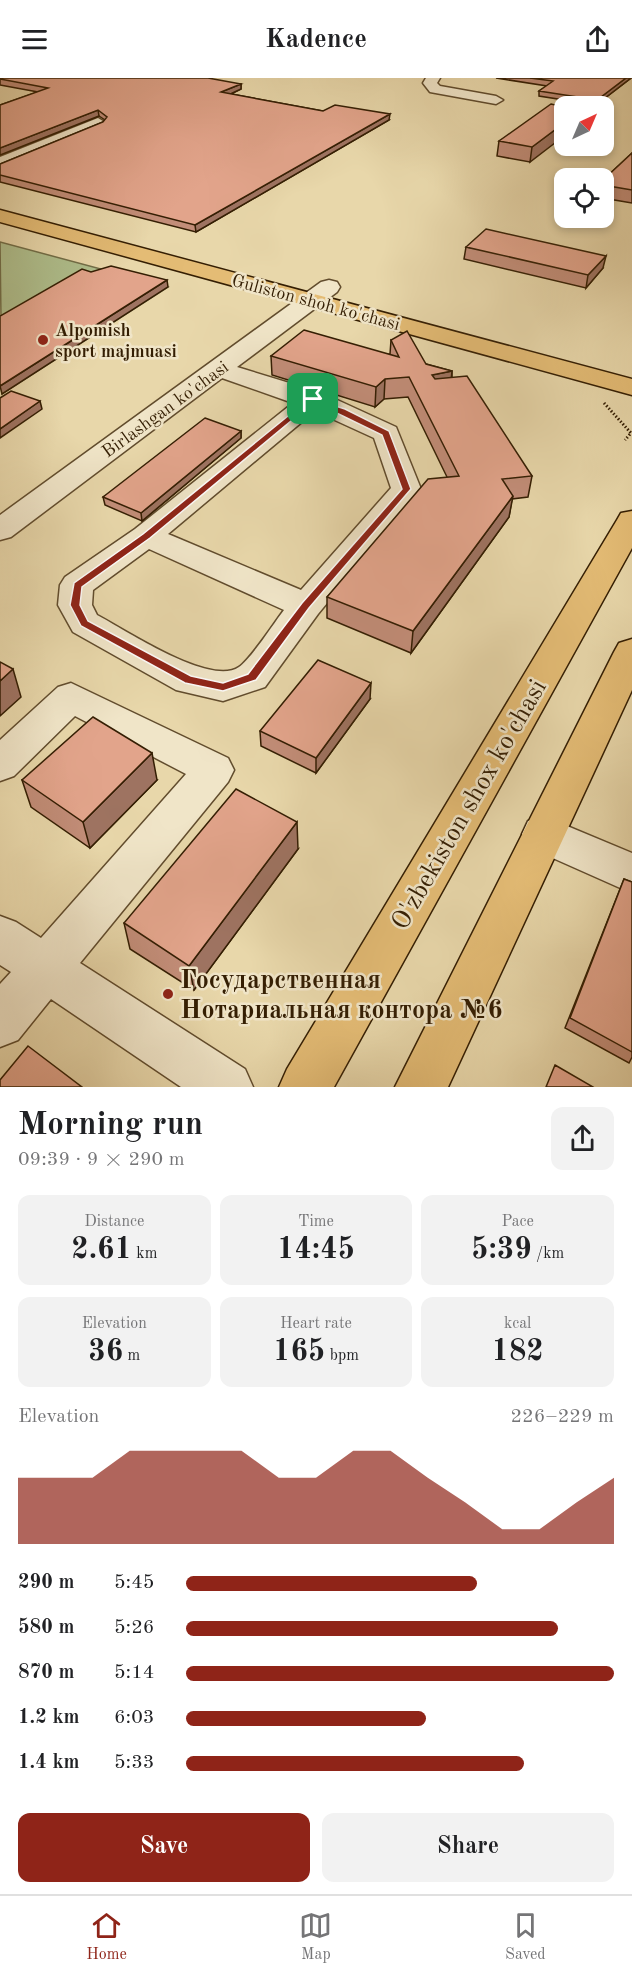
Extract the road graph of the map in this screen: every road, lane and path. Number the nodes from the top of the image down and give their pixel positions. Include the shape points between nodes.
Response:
1 (433, 78) edge
2 (496, 100) dead end
3 (98, 123) edge
4 (0, 163) edge
5 (0, 200) edge
6 (0, 216) edge
7 (320, 294) junction
8 (632, 366) edge
9 (218, 369) junction
10 (632, 387) edge
11 (313, 399) junction
12 (604, 402) dead end
13 (625, 440) dead end
14 (632, 520) edge
15 (0, 530) edge
16 (146, 536) junction
17 (306, 606) junction
18 (632, 652) edge
19 (0, 765) edge
20 (543, 834) junction
21 (627, 871) dead end
22 (0, 938) edge
23 (46, 968) junction
24 (0, 1022) edge
25 (227, 1087) edge
26 (305, 1087) edge
27 (420, 1087) edge

1 - 2 street via 430,83 435,88
3 - 4 street
5 - 7 main road, Guliston shoh ko'chasi
6 - 7 main road, Guliston shoh ko'chasi
7 - 8 main road, Guliston shoh ko'chasi
7 - 9 street, Birlashgan ko'chasi
7 - 10 main road, Guliston shoh ko'chasi
9 - 11 street
9 - 15 street, Birlashgan ko'chasi
11 - 16 street
11 - 17 street via 386,433 406,489
12 - 13 path via 631,433
14 - 26 main road, O'zbekiston shox ko'chasi
16 - 17 street
16 - 17 street via 77,585 75,605 84,623 189,680 223,687 252,677
18 - 20 main road
19 - 23 street via 71,697 214,770
20 - 21 street
20 - 27 main road
22 - 23 street
23 - 24 street
23 - 25 street

